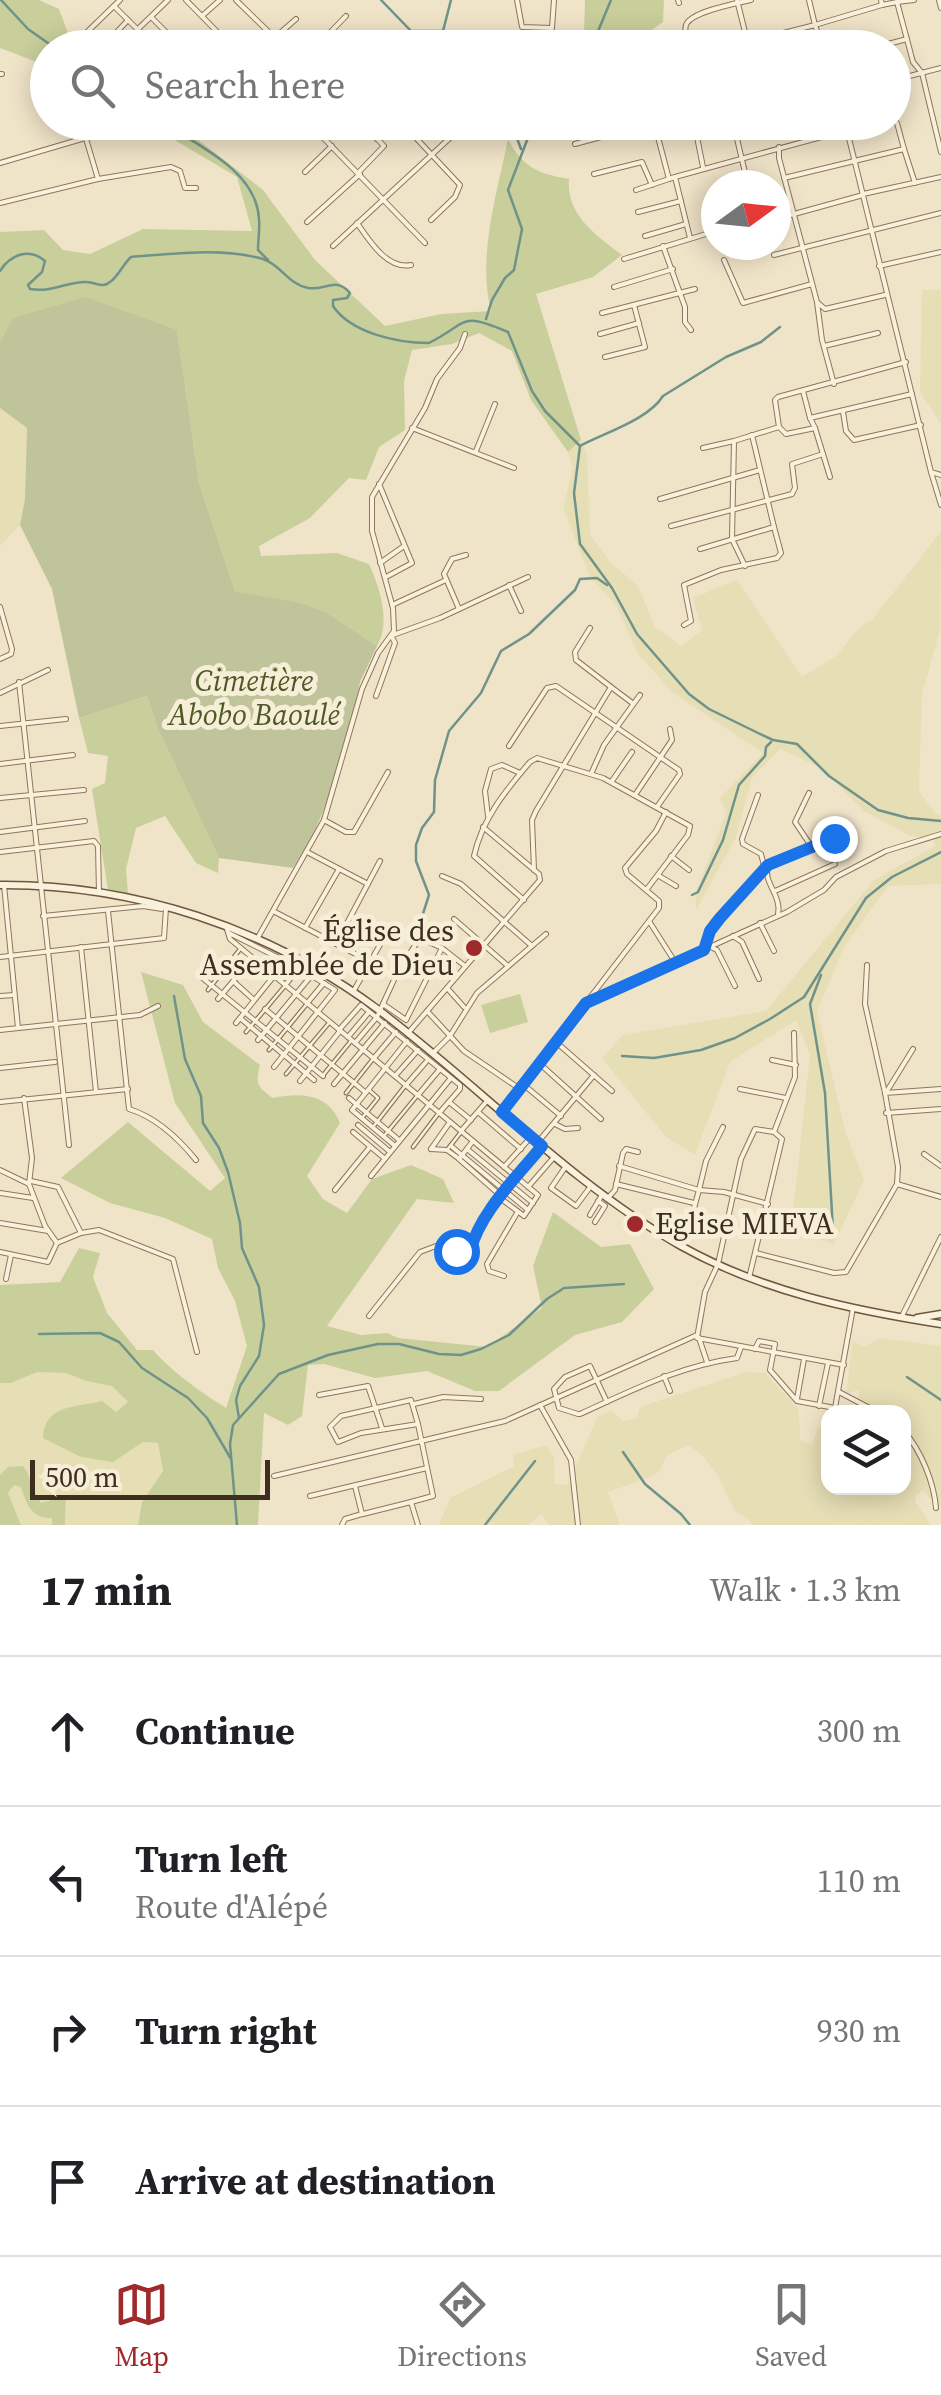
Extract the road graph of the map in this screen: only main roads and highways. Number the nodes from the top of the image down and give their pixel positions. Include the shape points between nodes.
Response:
1 (2, 885) edge
2 (941, 1314) edge
3 (901, 1318) junction
4 (941, 1324) edge

1 - 3 main road via 98,893 258,939 380,1011 602,1199 679,1246 792,1293
2 - 3 main road
3 - 4 main road

